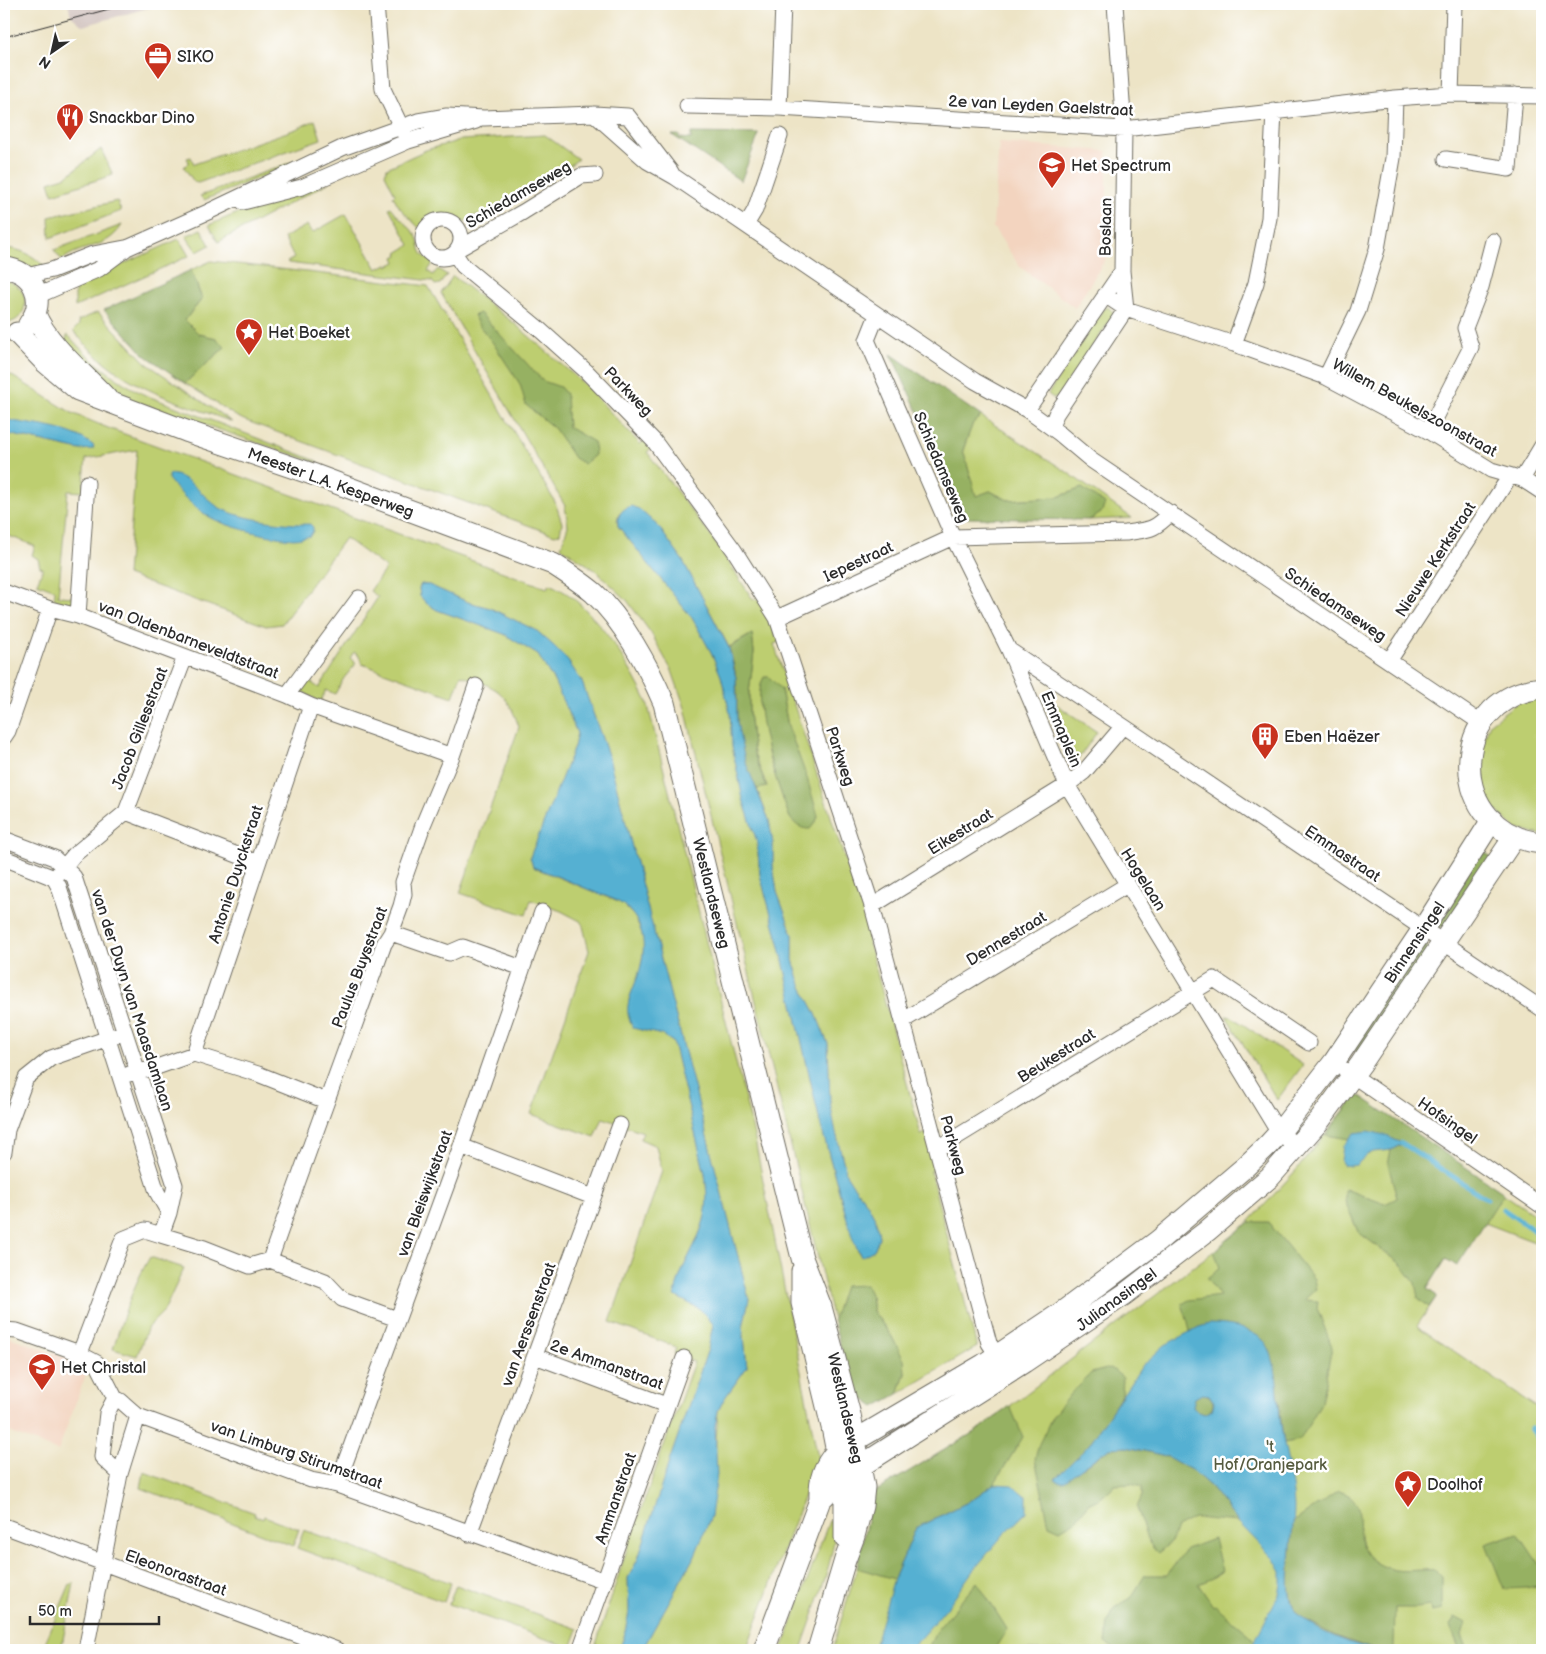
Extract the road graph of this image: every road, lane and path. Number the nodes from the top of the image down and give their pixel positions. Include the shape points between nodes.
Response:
1 (376, 4) edge
2 (783, 4) edge
3 (1115, 4) edge
4 (1454, 4) edge
5 (1451, 94) junction
6 (1515, 95) junction
7 (1542, 96) edge
8 (1395, 98) junction
9 (687, 106) dead end
10 (779, 108) junction
11 (1274, 111) junction
12 (594, 114) junction
13 (484, 118) junction
14 (401, 127) junction
15 (1124, 129) junction
16 (780, 136) dead end
17 (408, 141) junction
18 (342, 148) junction
19 (1446, 159) dead end
20 (342, 169) junction
21 (595, 175) dead end
22 (675, 177) junction
23 (208, 212) junction
24 (746, 226) junction
25 (1493, 241) dead end
26 (127, 248) junction
27 (458, 251) joint
28 (4, 268) edge
29 (1122, 272) junction
30 (26, 276) junction
31 (1105, 295) junction
32 (36, 305) junction
33 (1126, 309) junction
34 (877, 315) junction
35 (10, 334) edge
36 (1234, 344) junction
37 (1326, 377) junction
38 (109, 401) junction
39 (1027, 410) junction
40 (1051, 427) junction
41 (1428, 431) junction
42 (1542, 446) edge
43 (1516, 478) junction
44 (88, 483) dead end
45 (1542, 492) edge
46 (1171, 513) junction
47 (953, 537) junction
48 (553, 564) joint
49 (4, 592) edge
50 (359, 598) dead end
51 (50, 609) junction
52 (78, 616) junction
53 (777, 618) junction
54 (1009, 650) junction
55 (186, 656) junction
56 (1389, 662) junction
57 (476, 686) dead end
58 (1542, 688) edge
59 (287, 695) junction
60 (311, 706) junction
61 (1481, 724) junction
62 (1123, 726) junction
63 (4, 737) edge
64 (452, 756) junction
65 (1067, 785) junction
66 (126, 812) junction
67 (1492, 820) junction
68 (1514, 836) junction
69 (4, 839) edge
70 (1542, 842) edge
71 (4, 858) edge
72 (258, 863) junction
73 (65, 867) junction
74 (54, 878) junction
75 (1127, 886) junction
76 (872, 906) junction
77 (542, 912) dead end
78 (1423, 929) junction
79 (391, 933) junction
80 (1442, 942) junction
81 (522, 968) junction
82 (1193, 991) junction
83 (1542, 1009) edge
84 (904, 1020) junction
85 (125, 1032) junction
86 (108, 1038) junction
87 (1309, 1043) dead end
88 (194, 1054) junction
89 (1334, 1062) junction
90 (138, 1071) junction
91 (1352, 1075) junction
92 (120, 1076) junction
93 (326, 1101) junction
94 (620, 1126) dead end
95 (1279, 1133) junction
96 (461, 1146) junction
97 (1298, 1146) junction
98 (937, 1149) junction
99 (4, 1152) edge
100 (593, 1198) junction
101 (1542, 1206) edge
102 (170, 1213) junction
103 (161, 1235) junction
104 (802, 1258) junction
105 (270, 1260) junction
106 (396, 1319) junction
107 (4, 1330) edge
108 (80, 1353) junction
109 (535, 1356) junction
110 (684, 1358) dead end
111 (1002, 1364) junction
112 (115, 1398) junction
113 (666, 1405) junction
114 (138, 1416) junction
115 (856, 1440) junction
116 (837, 1451) junction
117 (860, 1466) junction
118 (120, 1474) junction
119 (842, 1478) junction
120 (337, 1485) junction
121 (820, 1500) junction
122 (4, 1526) edge
123 (469, 1534) junction
124 (844, 1560) junction
125 (103, 1564) junction
126 (605, 1581) junction
127 (86, 1650) edge
128 (337, 1650) edge
129 (580, 1650) edge
130 (764, 1650) edge
131 (818, 1650) edge

1 - 14 street via 383,89
2 - 10 street
3 - 15 street, Boslaan
4 - 5 street
5 - 6 street, 2e van Leyden Gaelstraat
5 - 8 street, 2e van Leyden Gaelstraat
6 - 7 street, 2e van Leyden Gaelstraat
6 - 19 street via 1509,169
8 - 11 street, 2e van Leyden Gaelstraat
8 - 37 street via 1393,158 1376,249 1358,311
9 - 10 street, 2e van Leyden Gaelstraat
10 - 15 street, 2e van Leyden Gaelstraat
11 - 15 street, 2e van Leyden Gaelstraat
11 - 36 street via 1269,218 1256,283
12 - 13 street, Schiedamseweg
12 - 22 street, Schiedamseweg via 647,161
12 - 22 street, Schiedamseweg via 628,116
13 - 14 street, Schiedamseweg via 447,116
13 - 17 street, Schiedamseweg
14 - 17 street
14 - 18 street, Schiedamseweg
15 - 29 street, Boslaan
16 - 24 street via 755,210
17 - 20 street, Schiedamseweg
18 - 20 street
18 - 23 street, Schiedamseweg
20 - 23 street, Schiedamseweg via 302,187
21 - 27 street, Schiedamseweg via 580,176
22 - 24 street, Schiedamseweg
23 - 26 street
24 - 34 street, Schiedamseweg
25 - 41 street via 1481,287 1465,328 1471,347
26 - 30 street via 93,254
26 - 32 street via 99,269
27 - 53 street, Parkweg via 463,266 586,371 654,441 734,550
28 - 30 street
29 - 31 street, Boslaan
29 - 33 street, Boslaan
30 - 32 street, Meester L.A. Kesperweg via 34,285
31 - 33 street, Willem Beukelszoonstraat
31 - 39 street, Boslaan
32 - 35 street via 28,325
32 - 38 street, Meester L.A. Kesperweg via 39,323 49,337
33 - 36 street, Willem Beukelszoonstraat
33 - 40 street via 1056,414
34 - 39 street, Schiedamseweg via 975,381
34 - 47 street, Schiedamseweg via 867,340
35 - 38 street, Meester L.A. Kesperweg via 78,390
36 - 37 street, Willem Beukelszoonstraat
37 - 41 street, Willem Beukelszoonstraat
38 - 48 street, Meester L.A. Kesperweg
39 - 40 street, Schiedamseweg
40 - 46 street, Schiedamseweg via 1091,460
41 - 43 street, Willem Beukelszoonstraat via 1492,470
42 - 43 street, Nieuwe Kerkstraat
43 - 45 street, Willem Beukelszoonstraat
43 - 56 street, Nieuwe Kerkstraat
44 - 52 street, van Oldenbarneveldtstraat
46 - 47 street, Schiedamseweg via 1158,526 1126,533
46 - 56 street, Schiedamseweg
47 - 53 street, Iepestraat
47 - 54 street, Emmaplein
48 - 104 street, Westlandseweg via 595,594 615,618 652,675 664,703
49 - 51 street, van Oldenbarneveldtstraat
50 - 59 street, van Oldenbarneveldtstraat
51 - 52 street, van Oldenbarneveldtstraat
51 - 63 street
52 - 55 street, van Oldenbarneveldtstraat
53 - 76 street, Parkweg
54 - 62 street, Emmaplein
54 - 65 street, Emmaplein
55 - 59 street, van Oldenbarneveldtstraat
55 - 66 street, Jacob Gillesstraat
56 - 61 street, Schiedamseweg
57 - 64 street, Paulus Buysstraat
58 - 61 street via 1513,695 1495,707
59 - 60 street, van Oldenbarneveldtstraat
60 - 64 street, van Oldenbarneveldtstraat
60 - 72 street, Antonie Duyckstraat
61 - 67 street via 1472,743 1469,772 1476,798
62 - 65 street, Emmaplein via 1084,772
62 - 78 street, Emmastraat
64 - 79 street, Paulus Buysstraat via 422,825 403,882 404,894
65 - 75 street, Hogelaan
65 - 76 street, Eikestraat
66 - 72 street, Jacob Gillesstraat
66 - 73 street, Jacob Gillesstraat via 74,854
67 - 68 street
67 - 78 street, Binnensingel
68 - 70 street
68 - 80 street, Binnensingel
69 - 73 street, van der Duyn van Maasdamlaan via 54,858
71 - 74 street
72 - 88 street, Antonie Duyckstraat
73 - 74 street, Jacob Gillesstraat
73 - 85 street, van der Duyn van Maasdamlaan via 74,877 83,899
74 - 86 street
75 - 82 street, Hogelaan
75 - 84 street, Dennestraat
76 - 84 street, Parkweg
77 - 81 street, van Bleiswijkstraat
78 - 80 street, Emmastraat
78 - 89 street, Binnensingel
79 - 81 street via 448,953 463,947
79 - 93 street, Paulus Buysstraat via 384,944
80 - 83 street, Emmastraat
80 - 91 street, Binnensingel
81 - 96 street, van Bleiswijkstraat
82 - 87 street via 1214,979
82 - 95 street, Hogelaan
82 - 98 street, Beukestraat
84 - 98 street, Parkweg
85 - 86 street
85 - 90 street, van der Duyn van Maasdamlaan
86 - 92 street
86 - 99 street via 51,1058 26,1078 7,1130
88 - 90 street
88 - 93 street via 258,1074
89 - 91 street, Hofsingel
89 - 95 street, Julianasingel
90 - 92 street
90 - 102 street, van der Duyn van Maasdamlaan via 175,1185
91 - 97 street, Julianasingel
91 - 101 street, Hofsingel
92 - 102 street via 157,1192
93 - 105 street, Paulus Buysstraat
94 - 100 street, van Aerssenstraat
95 - 97 street, Hogelaan
95 - 111 street, Julianasingel via 1245,1167 1158,1241 1061,1313
96 - 100 street
96 - 106 street, van Bleiswijkstraat
97 - 111 street, Julianasingel via 1270,1177 1125,1294
98 - 111 street, Parkweg via 989,1344
100 - 109 street, van Aerssenstraat
102 - 103 street, van der Duyn van Maasdamlaan
103 - 105 street via 250,1266
103 - 108 street via 145,1230 123,1239
104 - 115 street, Westlandseweg via 821,1307
104 - 116 street, Westlandseweg via 802,1303
105 - 106 street via 325,1281 342,1299
106 - 120 street, van Bleiswijkstraat
107 - 108 street, van Limburg Stirumstraat via 17,1331
108 - 112 street, van Limburg Stirumstraat via 97,1363
109 - 113 street, 2e Ammanstraat
109 - 123 street, van Aerssenstraat
110 - 113 street, Ammanstraat
111 - 115 street, Julianasingel
111 - 117 street, Julianasingel
112 - 114 street, van Limburg Stirumstraat
112 - 118 street via 107,1413 102,1457
113 - 126 street, Ammanstraat
114 - 118 street
114 - 120 street, van Limburg Stirumstraat via 310,1480
115 - 116 street, Julianasingel
115 - 117 street, Westlandseweg
116 - 119 street, Westlandseweg
116 - 121 street, Westlandseweg via 828,1462 820,1482
117 - 119 street, Julianasingel
117 - 124 street, Westlandseweg via 864,1487 862,1506
118 - 125 street
119 - 121 street, Westlandseweg
119 - 124 street, Westlandseweg via 845,1498
120 - 123 street, van Limburg Stirumstraat
121 - 130 street, Westlandseweg
122 - 125 street, Eleonorastraat
123 - 126 street, van Limburg Stirumstraat
124 - 131 street, Westlandseweg
125 - 127 street
125 - 128 street, Eleonorastraat
126 - 129 street, Ammanstraat

